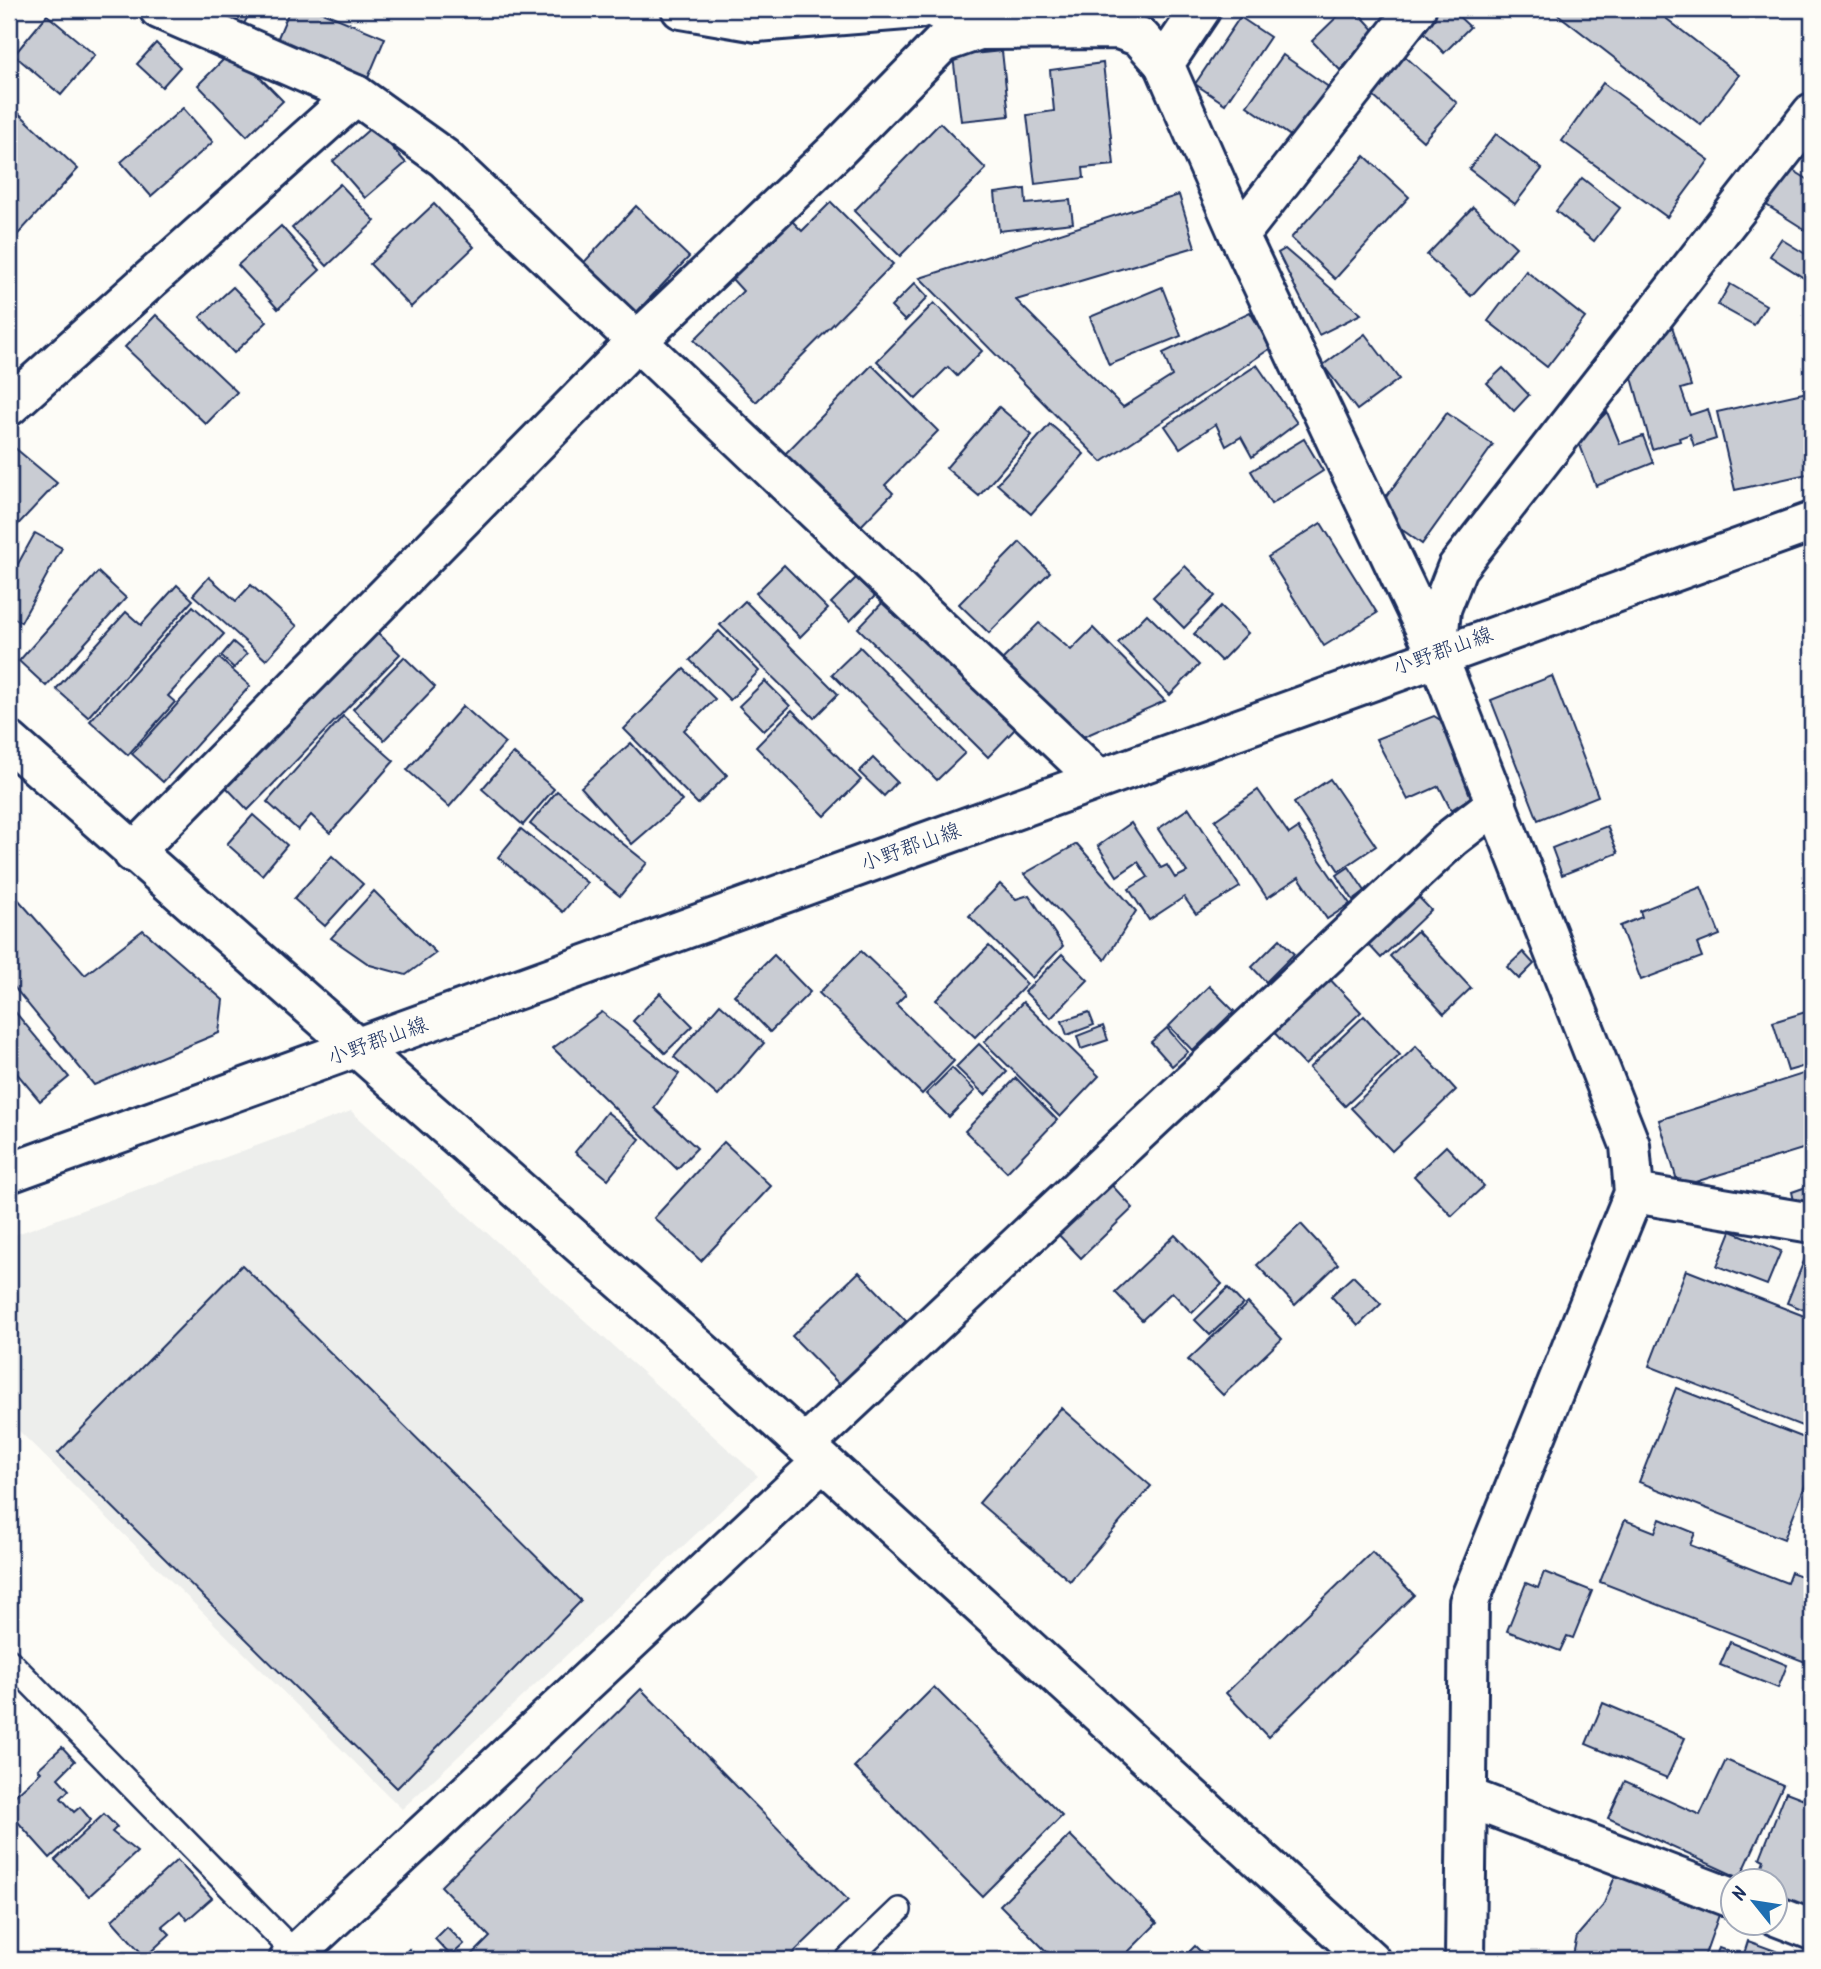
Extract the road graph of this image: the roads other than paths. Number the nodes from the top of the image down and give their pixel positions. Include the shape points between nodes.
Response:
1 (159, 9) edge
2 (681, 9) edge
3 (918, 9) edge
4 (936, 9) edge
5 (1201, 9) edge
6 (1416, 9) edge
7 (979, 30) junction
8 (1164, 64) junction
9 (356, 96) junction
10 (1812, 113) edge
11 (1239, 235) junction
12 (635, 343) junction
13 (9, 406) edge
14 (1812, 522) edge
15 (1437, 654) junction
16 (9, 741) edge
17 (1098, 779) junction
18 (1497, 803) junction
19 (133, 853) junction
20 (361, 1049) junction
21 (9, 1173) edge
22 (1634, 1193) junction
23 (1812, 1223) edge
24 (813, 1453) junction
25 (9, 1661) edge
26 (1467, 1797) junction
27 (1720, 1894) edge
28 (899, 1910) dead end
29 (1790, 1921) edge
30 (1812, 1930) edge
31 (293, 1957) edge
32 (847, 1960) edge
33 (1370, 1960) edge
34 (1465, 1960) edge

1 - 9 street
2 - 3 street via 757,22
4 - 7 street
5 - 8 street
6 - 11 street
7 - 8 street via 1118,29 1140,37
7 - 12 street via 942,43
8 - 11 street
9 - 12 street via 444,158
9 - 13 street
10 - 15 street via 1457,568 1440,609
11 - 15 street
12 - 17 street
12 - 19 street
14 - 15 street, 小野郡山線
15 - 17 street, 小野郡山線
15 - 18 street
16 - 19 street
17 - 20 street, 小野郡山線
18 - 22 street via 1630,1145
18 - 24 street via 1452,836
19 - 20 street
20 - 21 street, 小野郡山線
20 - 24 street
22 - 23 street
22 - 26 street via 1469,1602
24 - 31 street
24 - 33 street
25 - 31 lane
26 - 27 street
26 - 34 street
28 - 32 lane
29 - 30 street

